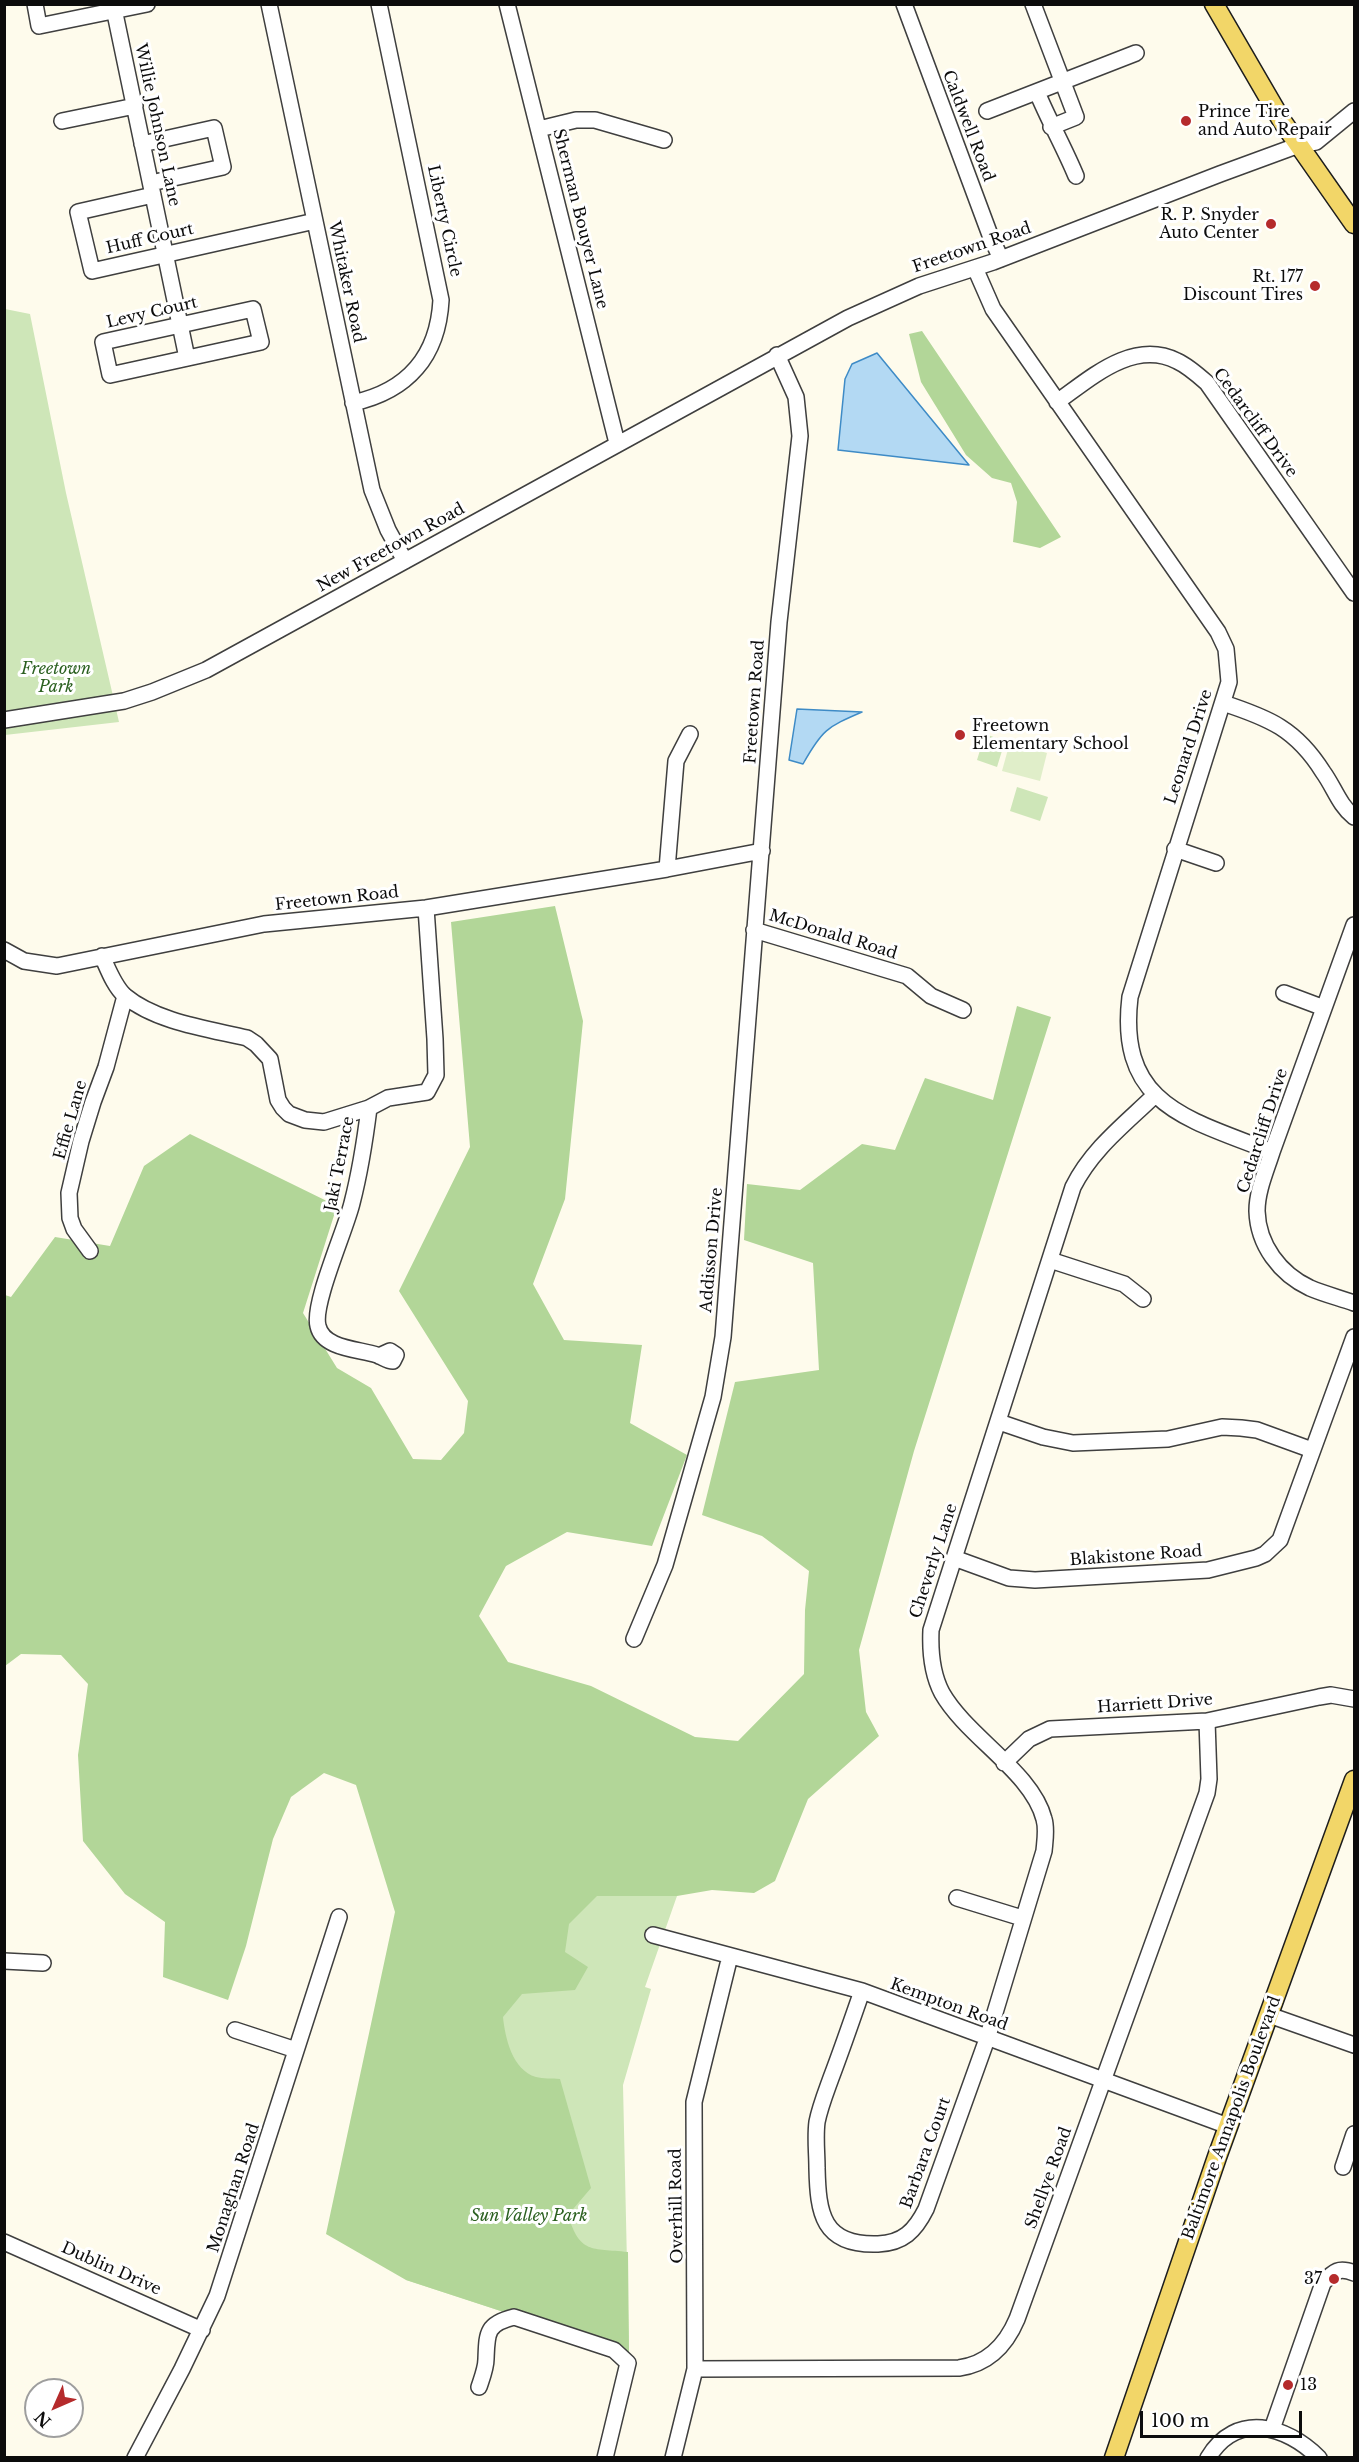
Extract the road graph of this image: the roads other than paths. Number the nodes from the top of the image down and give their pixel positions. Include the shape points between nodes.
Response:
1 (35, 4) edge
2 (147, 4) edge
3 (269, 4) edge
4 (379, 4) edge
5 (507, 4) edge
6 (904, 4) edge
7 (1033, 4) edge
8 (1214, 4) edge
9 (114, 8) edge
10 (1136, 53) dead end
11 (1062, 82) junction
12 (1037, 92) junction
13 (1354, 99) edge
14 (135, 106) junction
15 (987, 111) dead end
16 (1354, 111) edge
17 (62, 121) dead end
18 (1051, 127) junction
19 (538, 129) junction
20 (664, 140) dead end
21 (142, 144) junction
22 (1299, 145) junction
23 (1076, 176) dead end
24 (152, 189) junction
25 (315, 221) junction
26 (1354, 224) edge
27 (166, 254) junction
28 (1001, 259) junction
29 (975, 268) junction
30 (180, 325) junction
31 (777, 356) junction
32 (187, 358) junction
33 (1057, 402) junction
34 (353, 403) junction
35 (617, 443) junction
36 (405, 561) junction
37 (1354, 593) edge
38 (1223, 703) junction
39 (4, 720) edge
40 (690, 734) dead end
41 (1354, 817) edge
42 (1175, 849) junction
43 (762, 851) junction
44 (1216, 863) dead end
45 (667, 869) junction
46 (426, 908) junction
47 (1354, 925) edge
48 (754, 930) junction
49 (4, 950) edge
50 (102, 956) junction
51 (1284, 993) dead end
52 (125, 996) junction
53 (1324, 1008) junction
54 (963, 1010) dead end
55 (1155, 1095) junction
56 (369, 1108) junction
57 (1272, 1152) junction
58 (90, 1251) dead end
59 (1050, 1260) junction
60 (1143, 1299) dead end
61 (1354, 1303) edge
62 (1354, 1337) edge
63 (380, 1356) dead end
64 (999, 1422) junction
65 (1312, 1450) junction
66 (954, 1558) junction
67 (634, 1639) dead end
68 (1354, 1699) edge
69 (1207, 1721) junction
70 (1004, 1763) junction
71 (1354, 1780) edge
72 (957, 1898) dead end
73 (339, 1917) dead end
74 (1022, 1918) junction
75 (652, 1935) dead end
76 (730, 1956) junction
77 (4, 1961) edge
78 (43, 1963) dead end
79 (862, 1991) junction
80 (1269, 2015) junction
81 (235, 2030) dead end
82 (987, 2038) junction
83 (1354, 2046) edge
84 (296, 2050) junction
85 (1104, 2080) junction
86 (1228, 2126) junction
87 (1354, 2134) edge
88 (1343, 2167) dead end
89 (4, 2242) edge
90 (1354, 2273) edge
91 (202, 2330) junction
92 (696, 2369) junction
93 (479, 2387) dead end
94 (1272, 2428) junction
95 (135, 2457) edge
96 (605, 2457) edge
97 (672, 2457) edge
98 (1114, 2457) edge
99 (1208, 2457) edge
100 (1319, 2457) edge

1 - 9 street via 39,26
2 - 9 street
3 - 25 street, Whitaker Road
4 - 34 street, Liberty Circle via 441,300 437,332 415,370 380,396
5 - 19 street, Sherman Bouyer Lane
6 - 28 street, Caldwell Road
7 - 11 street
8 - 22 main road
9 - 14 street, Willie Johnson Lane
10 - 11 street
11 - 12 street
11 - 18 street via 1076,117
12 - 15 street
12 - 18 street
13 - 22 street
14 - 17 street
14 - 21 street, Willie Johnson Lane
16 - 22 street, Freetown Road via 1316,142
18 - 23 street
19 - 20 street via 576,120 596,120
19 - 35 street, Sherman Bouyer Lane
21 - 24 street, Willie Johnson Lane
21 - 24 street via 214,128 223,167
22 - 26 main road
22 - 28 street, Freetown Road
24 - 27 street, Willie Johnson Lane
24 - 27 street, Huff Court via 78,212 92,271
25 - 27 street, Huff Court
25 - 34 street, Whitaker Road
27 - 30 street, Willie Johnson Lane
28 - 29 street, Freetown Road
29 - 31 street, Freetown Road via 891,297
29 - 33 street, Leonard Drive via 993,309
30 - 32 street, Willie Johnson Lane
30 - 32 street, Levy Court via 254,309 261,342
30 - 32 street, Levy Court via 103,342 110,375
31 - 35 street, New Freetown Road
31 - 43 street, Freetown Road via 796,397 800,436 779,622
33 - 37 street, Cedarcliff Drive via 1128,357 1163,356 1185,366 1207,383
33 - 38 street, Leonard Drive via 1218,632 1229,666
34 - 36 street, Whitaker Road via 372,490
35 - 36 street, New Freetown Road
36 - 39 street, New Freetown Road via 187,679 124,700
38 - 41 street via 1270,720 1291,733 1311,753 1337,798
38 - 42 street, Leonard Drive
40 - 45 street via 676,761
42 - 44 street
42 - 55 street, Leonard Drive via 1130,997 1128,1018 1133,1058
43 - 45 street, Freetown Road
43 - 48 street, Addisson Drive
45 - 46 street, Freetown Road
46 - 50 street, Freetown Road via 264,924
46 - 56 street, Jaki Terrace via 436,1075 427,1092 388,1098
47 - 53 street, Cedarcliff Drive
48 - 54 street, McDonald Road via 907,976 931,996
48 - 67 street, Addisson Drive via 723,1336 714,1387 665,1565
49 - 50 street, Freetown Road via 24,961 57,966
50 - 52 street
51 - 53 street
52 - 56 street via 168,1018 247,1038 256,1044 270,1059 278,1100 297,1118 324,1122
52 - 58 street, Effie Lane via 69,1193 70,1218
53 - 57 street, Cedarcliff Drive
55 - 57 street, Leonard Drive via 1172,1110 1196,1122
55 - 59 street, Cheverly Lane via 1082,1168
56 - 63 street, Jaki Terrace via 352,1204 331,1263 317,1323 322,1334 334,1344
57 - 61 street, Cedarcliff Drive via 1257,1212 1263,1241 1277,1264 1293,1278
59 - 60 street via 1124,1284
59 - 64 street, Cheverly Lane
62 - 65 street, Blakistone Road
64 - 65 street via 1073,1443 1168,1439 1222,1427 1241,1428
64 - 66 street, Cheverly Lane
65 - 66 street, Blakistone Road via 1280,1540 1256,1558 1193,1572 1028,1580 1009,1578
66 - 70 street, Cheverly Lane via 931,1630 934,1671 952,1708
68 - 69 street, Harriett Drive via 1331,1695
69 - 70 street, Harriett Drive via 1050,1729 1029,1739
69 - 85 street, Shellye Road via 1207,1792
70 - 74 street, Cheverly Lane via 1031,1792 1045,1820 1044,1851
71 - 80 main road, Baltimore Annapolis Boulevard
72 - 74 street
73 - 84 street, Monaghan Road
74 - 82 street, Cheverly Lane
75 - 76 street, Kempton Road
76 - 79 street, Kempton Road
76 - 92 street, Overhill Road via 694,2102
77 - 78 street
79 - 82 street, Kempton Road
79 - 82 street, Barbara Court via 817,2123 821,2213 832,2230 852,2241 898,2241 920,2222
80 - 83 street
80 - 86 main road, Baltimore Annapolis Boulevard
81 - 84 street
82 - 85 street, Kempton Road
84 - 91 street, Monaghan Road via 227,2269
85 - 86 street, Kempton Road
85 - 92 street, Shellye Road via 1017,2321 1003,2344 983,2362 940,2368
86 - 98 main road, Baltimore Annapolis Boulevard
87 - 88 street
89 - 91 street, Dublin Drive
90 - 94 street via 1337,2271 1323,2283
91 - 95 street, Monaghan Road
92 - 97 street, Overhill Road
93 - 96 street via 489,2330 499,2320 514,2317 614,2350 628,2363
94 - 99 street via 1232,2432
94 - 100 street via 1309,2447

